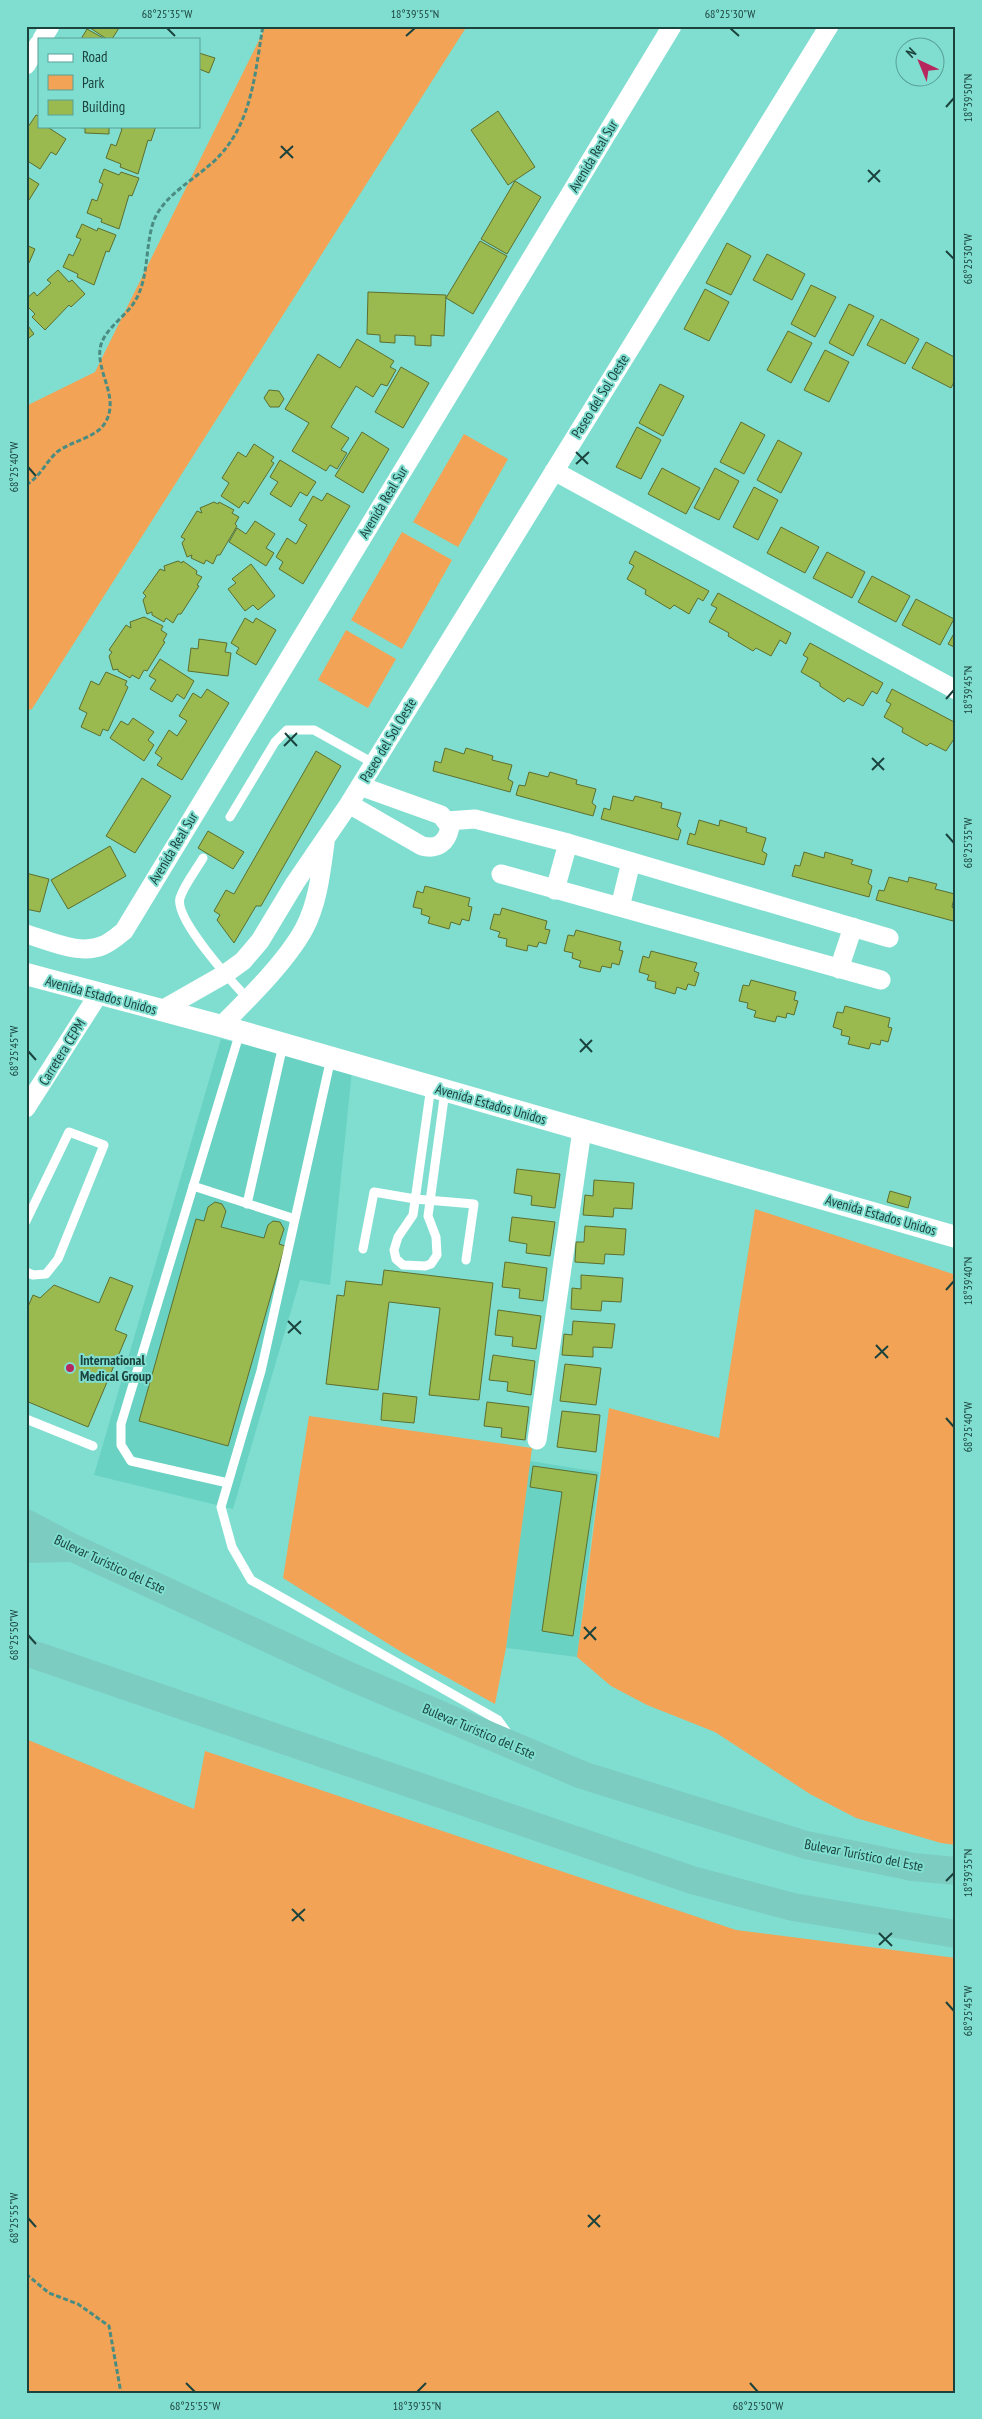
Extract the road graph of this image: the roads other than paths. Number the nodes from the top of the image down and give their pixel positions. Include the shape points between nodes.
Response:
1 (50, 26) edge
2 (672, 26) edge
3 (829, 26) edge
4 (43, 38) edge
5 (38, 46) edge
6 (26, 65) edge
7 (554, 472) junction
8 (956, 690) edge
9 (373, 763) junction
10 (360, 786) junction
11 (349, 804) junction
12 (230, 817) dead end
13 (447, 821) junction
14 (325, 842) junction
15 (568, 843) junction
16 (203, 858) dead end
17 (631, 862) junction
18 (501, 874) dead end
19 (555, 890) junction
20 (620, 907) junction
21 (853, 928) junction
22 (26, 934) edge
23 (889, 938) dead end
24 (260, 941) junction
25 (284, 957) junction
26 (839, 969) junction
27 (26, 974) edge
28 (226, 974) junction
29 (881, 980) dead end
30 (98, 995) junction
31 (248, 999) junction
32 (160, 1011) junction
33 (230, 1029) junction
34 (283, 1044) junction
35 (331, 1058) junction
36 (438, 1088) junction
37 (26, 1108) edge
38 (582, 1130) junction
39 (193, 1186) junction
40 (415, 1199) junction
41 (430, 1200) junction
42 (247, 1204) junction
43 (295, 1219) junction
44 (26, 1221) edge
45 (956, 1237) edge
46 (363, 1249) dead end
47 (466, 1260) dead end
48 (26, 1272) edge
49 (26, 1418) edge
50 (537, 1440) dead end
51 (93, 1446) dead end
52 (228, 1484) junction
53 (26, 1523) edge
54 (73, 1548) junction
55 (26, 1550) edge
56 (26, 1638) edge
57 (38, 1656) edge
58 (518, 1748) junction
59 (956, 1872) edge
60 (956, 1934) edge

1 - 4 street
2 - 22 street, Avenida Real Sur via 124,931 105,945 74,948
3 - 7 street, Paseo del Sol Oeste
5 - 6 street
7 - 8 street
7 - 9 street, Paseo del Sol Oeste
9 - 10 street, Paseo del Sol Oeste
9 - 12 lane via 314,730 287,730 275,742
10 - 11 street, Paseo del Sol Oeste
10 - 13 street via 441,815
11 - 13 street via 415,844 430,848 440,846 448,836 450,827
11 - 14 street, Paseo del Sol Oeste
13 - 15 street via 475,819
14 - 24 street, Paseo del Sol Oeste
14 - 25 street, Paseo del Sol Oeste via 317,895 304,929
15 - 17 street
15 - 19 street
16 - 28 lane via 180,898 180,911
17 - 20 street
17 - 21 street
18 - 19 street
19 - 20 street
20 - 26 street
21 - 23 street
21 - 26 street
24 - 25 street
24 - 28 street, Paseo del Sol Oeste via 243,961
25 - 31 street, Paseo del Sol Oeste
26 - 29 street
27 - 30 street, Avenida Estados Unidos
28 - 31 lane
28 - 32 street, Paseo del Sol Oeste
30 - 32 street, Avenida Estados Unidos
30 - 37 street, Carretera CEPM
31 - 33 street, Paseo del Sol Oeste
32 - 33 street, Avenida Estados Unidos
33 - 34 street, Avenida Estados Unidos
33 - 39 lane
34 - 35 street, Avenida Estados Unidos
34 - 42 lane
35 - 36 street, Avenida Estados Unidos
35 - 43 lane
36 - 38 street, Avenida Estados Unidos
36 - 40 lane
36 - 41 lane
38 - 45 street, Avenida Estados Unidos
38 - 50 street
39 - 42 lane
39 - 52 lane via 121,1424 121,1445 131,1461
40 - 41 lane
40 - 41 lane via 413,1215 398,1237 394,1250 396,1259 403,1265 425,1266 431,1264 437,1255 436,1237 428,1216
40 - 46 lane via 374,1192
41 - 47 lane via 474,1204
42 - 43 lane
43 - 52 lane via 261,1371
44 - 48 lane via 69,1132 104,1145 58,1259 46,1274
49 - 51 lane
52 - 58 lane via 221,1507 232,1547 251,1580 498,1720
53 - 54 highway, Bulevar Turístico del Este
54 - 55 highway
54 - 58 highway, Bulevar Turístico del Este via 349,1676
56 - 57 highway
57 - 60 highway via 692,1880 793,1907
58 - 59 highway, Bulevar Turístico del Este via 582,1775 806,1845 913,1867

